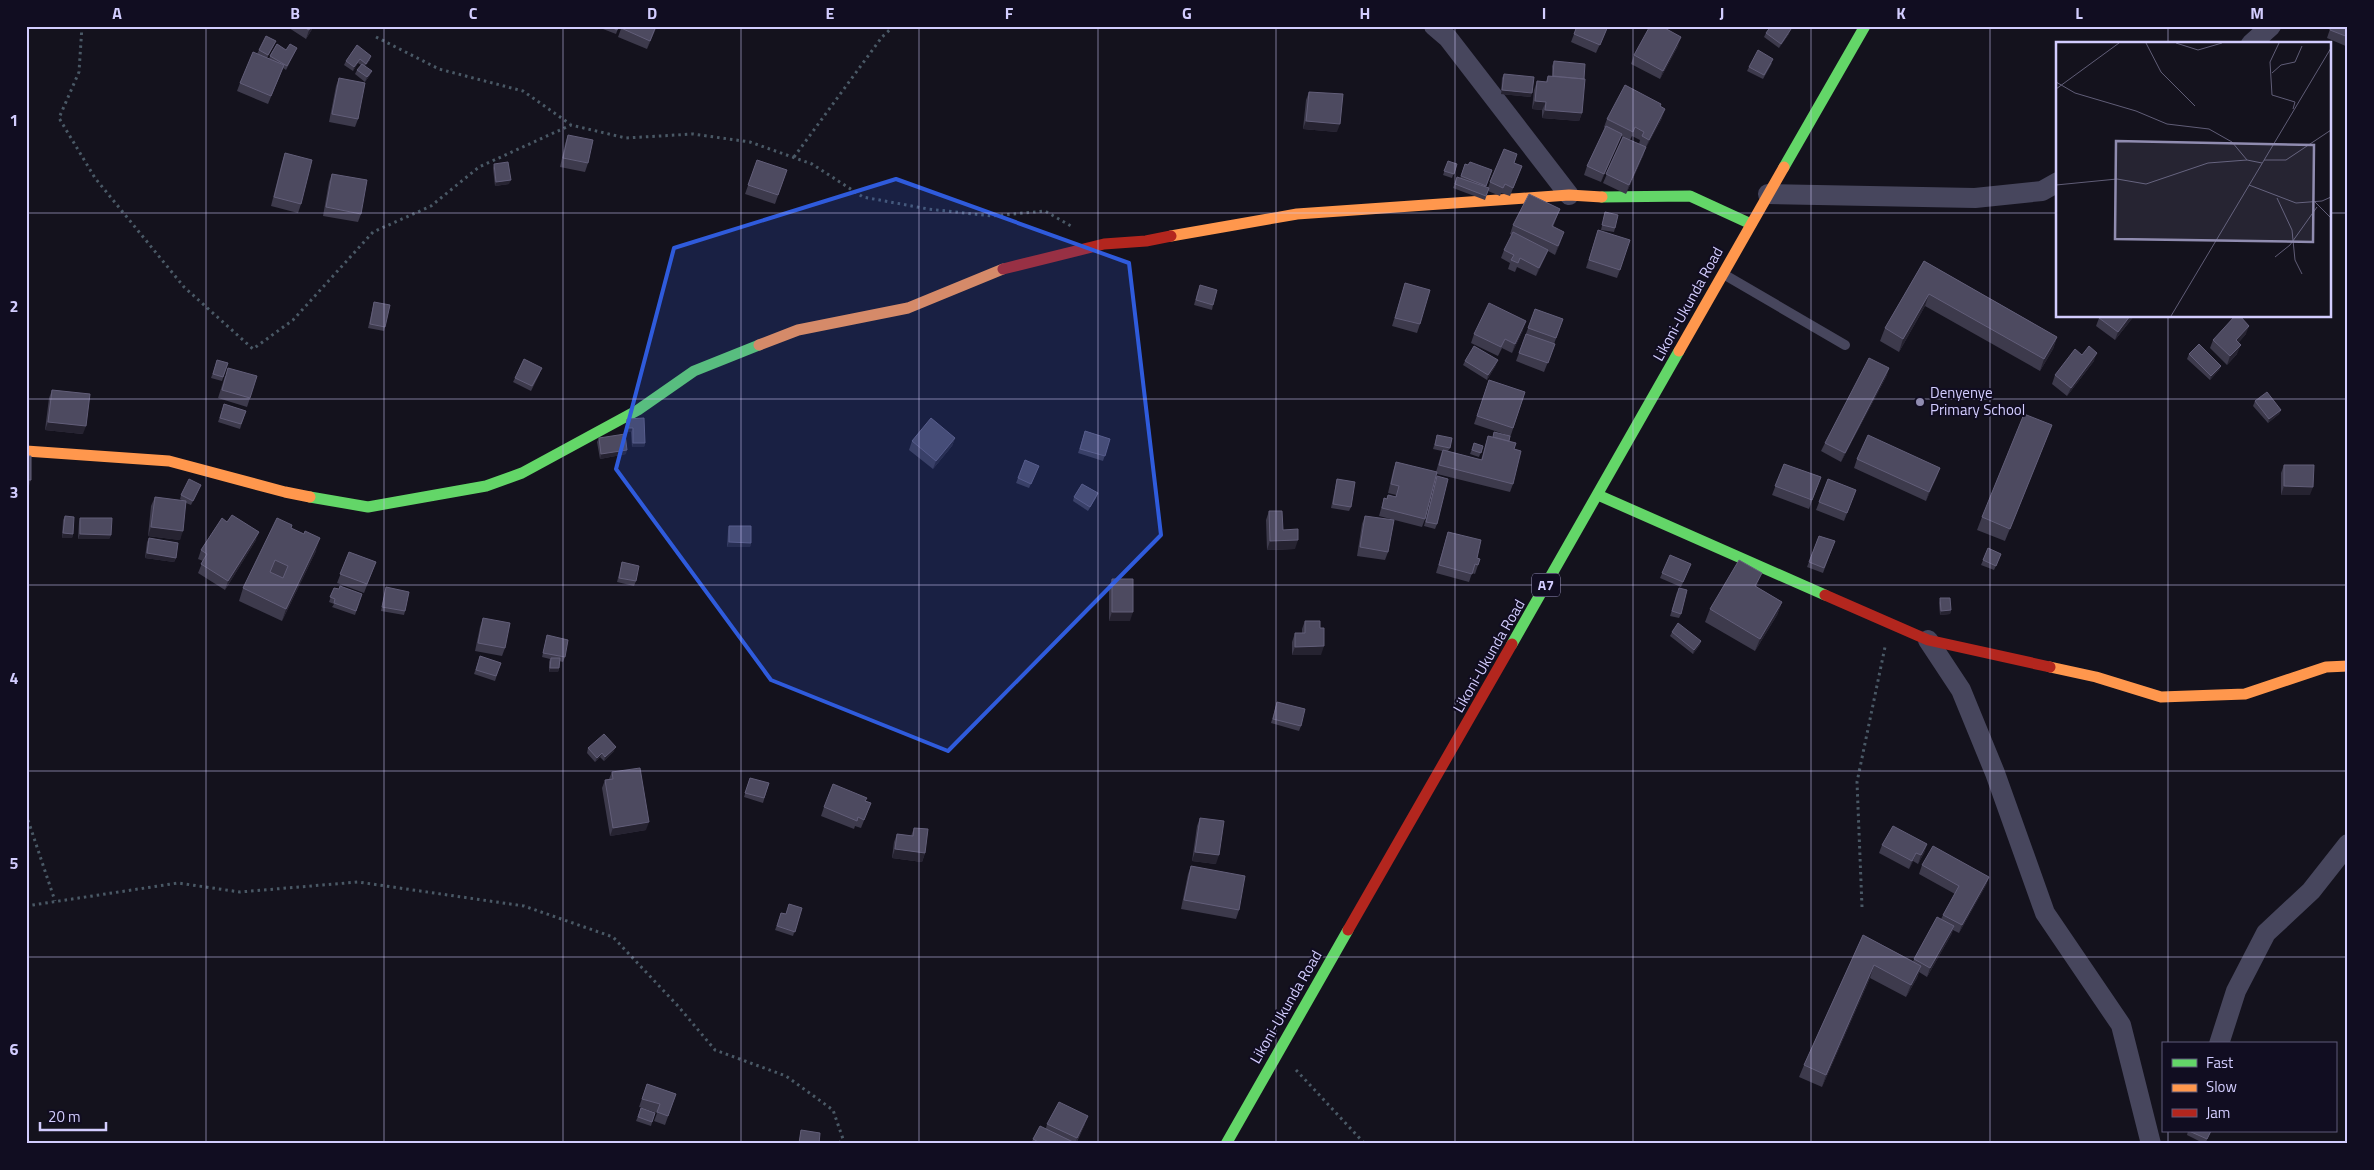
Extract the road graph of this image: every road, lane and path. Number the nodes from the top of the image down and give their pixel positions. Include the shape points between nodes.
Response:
1 (82, 26) edge
2 (894, 26) edge
3 (1434, 26) edge
4 (1866, 26) edge
5 (2271, 26) edge
6 (376, 37) dead end
7 (2253, 42) edge
8 (571, 125) junction
9 (794, 157) junction
10 (2056, 183) edge
11 (1768, 194) junction
12 (1568, 195) junction
13 (1751, 224) junction
14 (1104, 244) junction
15 (1722, 274) junction
16 (1845, 345) dead end
17 (26, 451) edge
18 (1598, 496) junction
19 (1890, 624) junction
20 (1928, 640) junction
21 (2348, 666) edge
22 (26, 814) edge
23 (2348, 844) edge
24 (55, 901) junction
25 (26, 906) edge
26 (1862, 907) dead end
27 (2220, 1042) edge
28 (1278, 1051) junction
29 (2152, 1136) edge
30 (838, 1144) edge
31 (1226, 1144) edge
32 (1364, 1144) edge

1 - 8 path via 79,72 58,118 95,178 184,287 253,349 293,320 373,232 430,206 479,167
2 - 9 path via 882,37
3 - 12 street via 1448,38
4 - 11 main road, Likoni-Ukunda Road / A7
5 - 7 street
6 - 8 path via 439,69 523,91
8 - 9 path via 626,138 693,134 750,142
9 - 14 path via 812,164 863,197 992,216 1045,211
10 - 11 street via 2042,191 1975,198
11 - 13 main road, Likoni-Ukunda Road / A7
12 - 13 main road via 1622,198 1690,196
12 - 14 main road via 1297,214 1146,241
13 - 15 main road, Likoni-Ukunda Road / A7
14 - 17 main road via 998,270 908,308 798,330 694,371 630,414 522,473 486,486 368,507 285,492 169,461
15 - 16 lane
15 - 18 main road, Likoni-Ukunda Road / A7
18 - 19 main road
18 - 28 main road, Likoni-Ukunda Road / A7
19 - 20 main road
19 - 26 path via 1856,782
20 - 21 main road via 2096,677 2161,697 2244,694 2326,667
20 - 29 street via 1961,690 1995,773 2045,913 2121,1025
22 - 24 path
23 - 27 street via 2311,891 2266,933 2236,991
24 - 25 path
24 - 30 path via 178,883 240,892 358,882 524,906 613,937 715,1050 786,1076 832,1110 843,1139
28 - 31 main road, Likoni-Ukunda Road / A7
28 - 32 path

